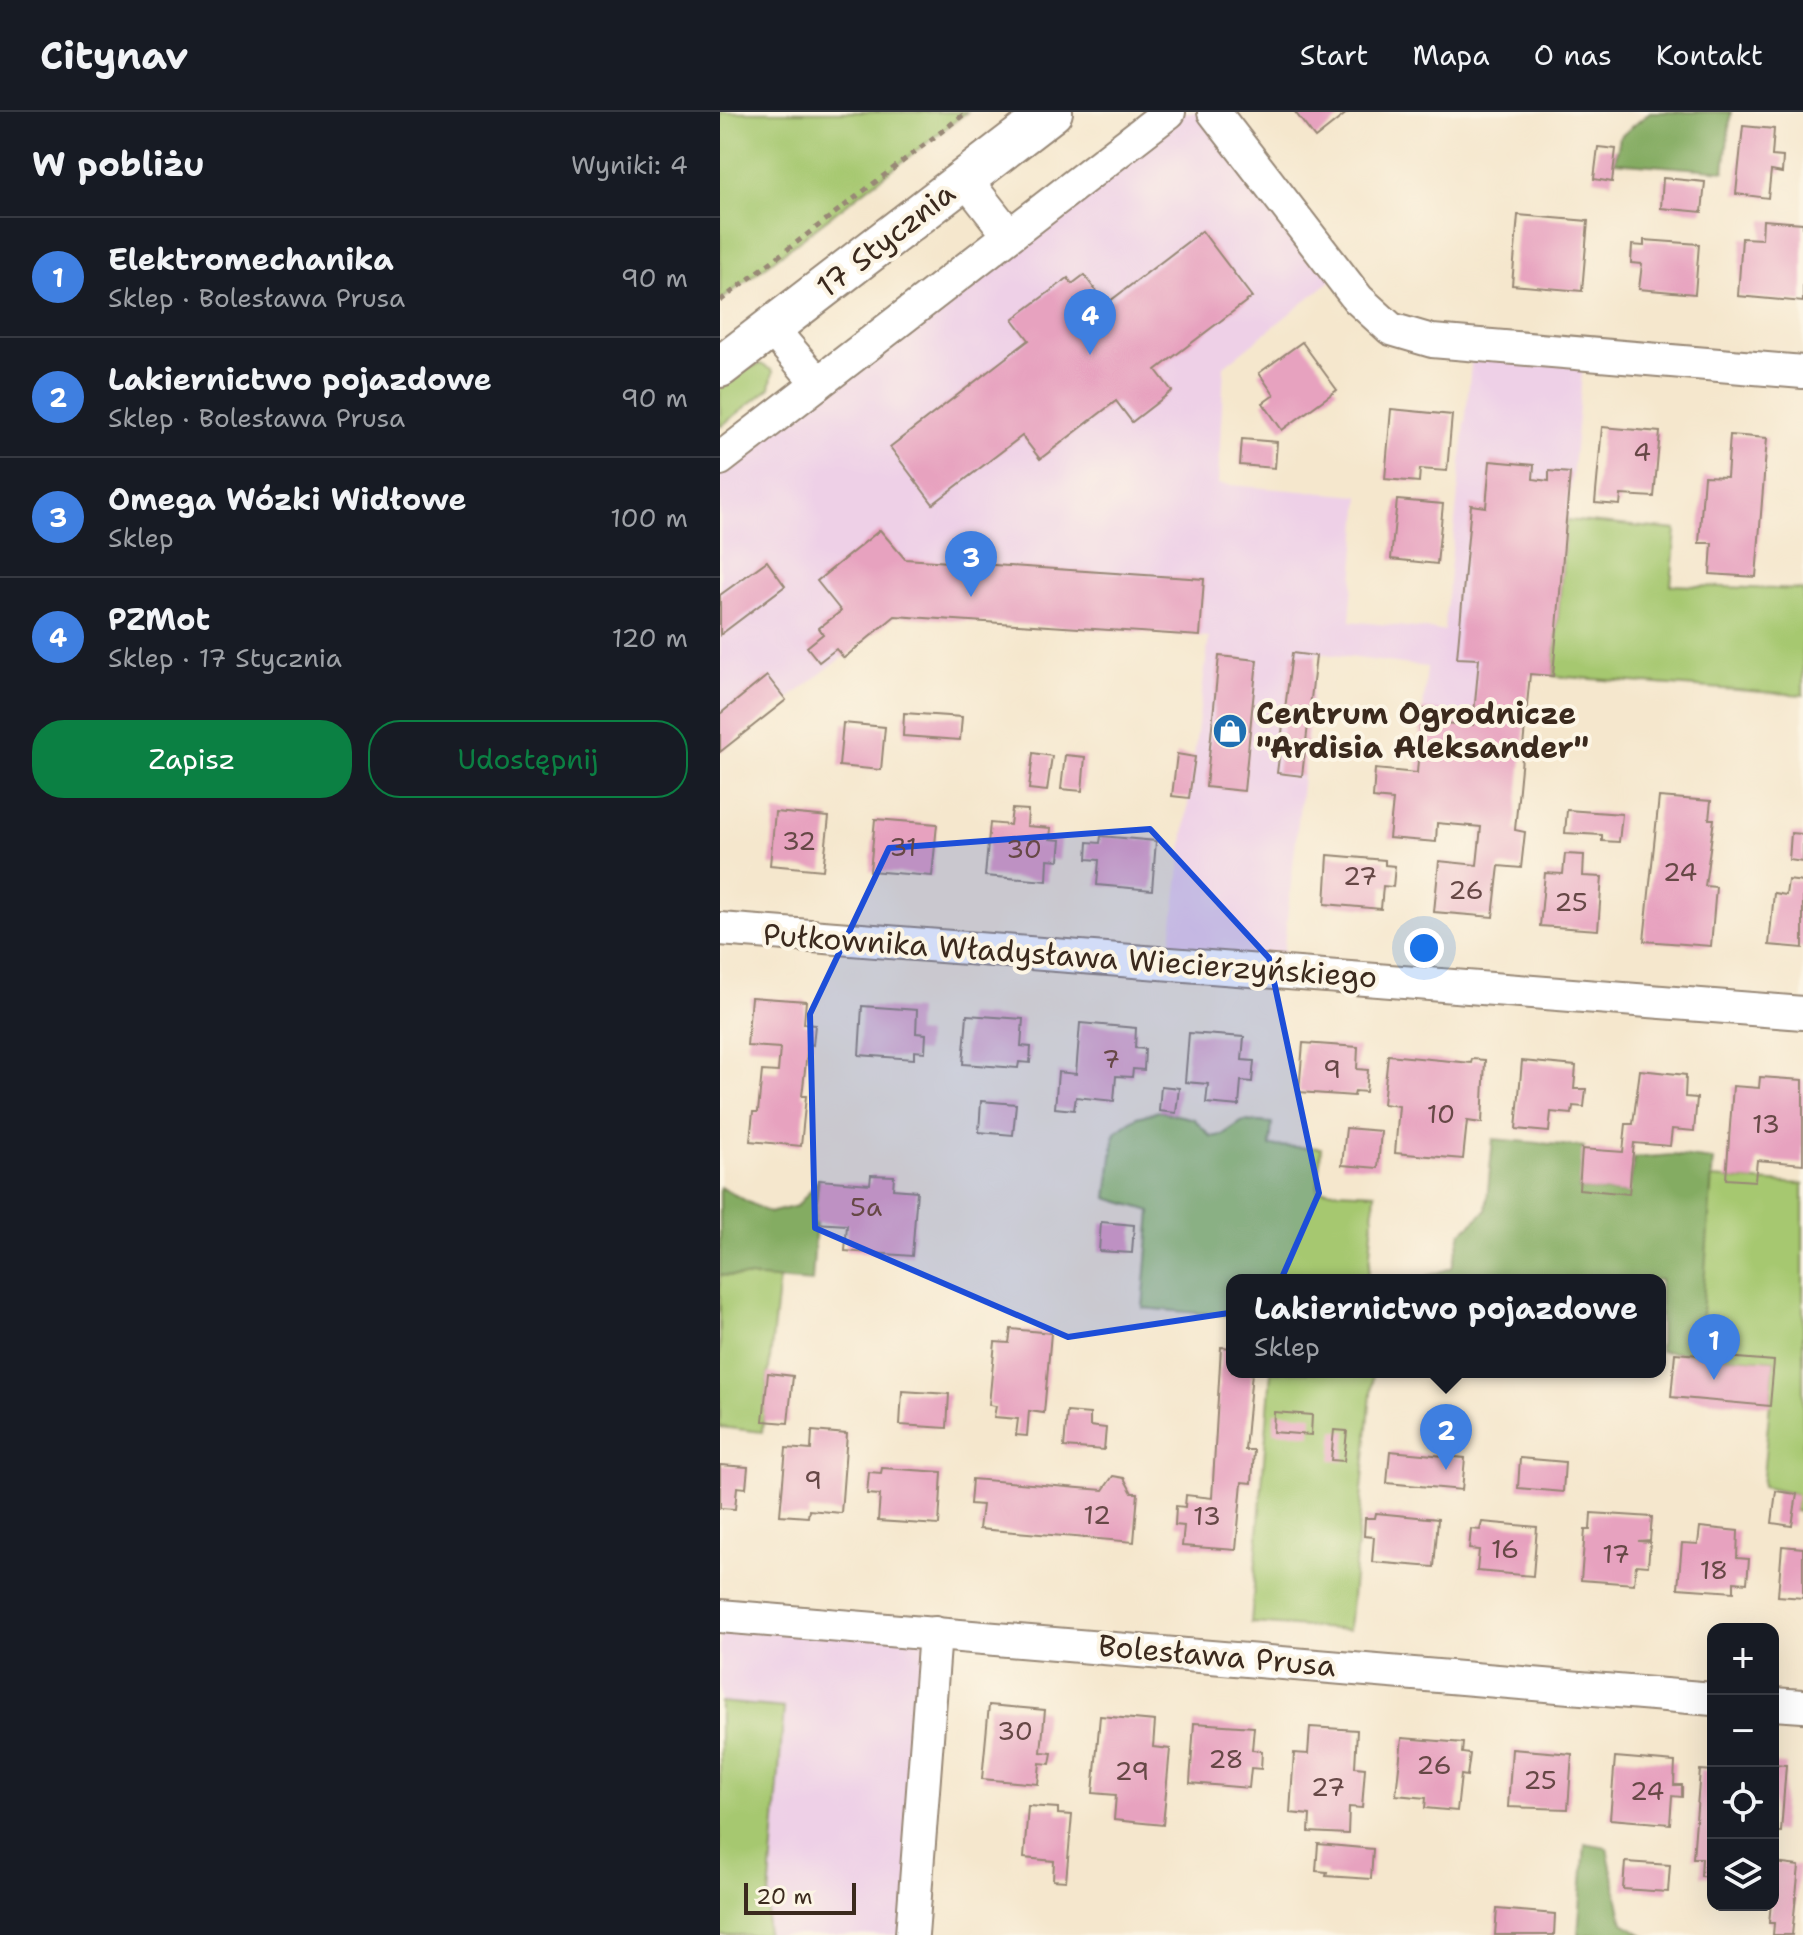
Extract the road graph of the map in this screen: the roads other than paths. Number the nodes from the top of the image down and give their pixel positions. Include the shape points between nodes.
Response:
1 (1052, 112) edge
2 (1169, 112) edge
3 (1214, 112) edge
4 (965, 179) junction
5 (1009, 235) junction
6 (771, 328) junction
7 (720, 367) edge
8 (1803, 372) edge
9 (818, 383) junction
10 (720, 459) edge
11 (720, 929) edge
12 (1803, 1013) edge
13 (720, 1616) edge
14 (935, 1633) junction
15 (1707, 1698) edge
16 (1779, 1704) edge
17 (1803, 1706) edge
18 (912, 1935) edge

1 - 4 street, 17 Stycznia
2 - 5 street
3 - 8 street via 1358,299 1391,329 1432,341
4 - 5 street
4 - 6 street, 17 Stycznia
5 - 9 street
6 - 7 street, 17 Stycznia
6 - 9 street
9 - 10 street
11 - 12 street, Pułkownika Władysława Wiecierzyńskiego
13 - 14 street, Bolesława Prusa
14 - 15 street, Bolesława Prusa
14 - 18 street
16 - 17 street

